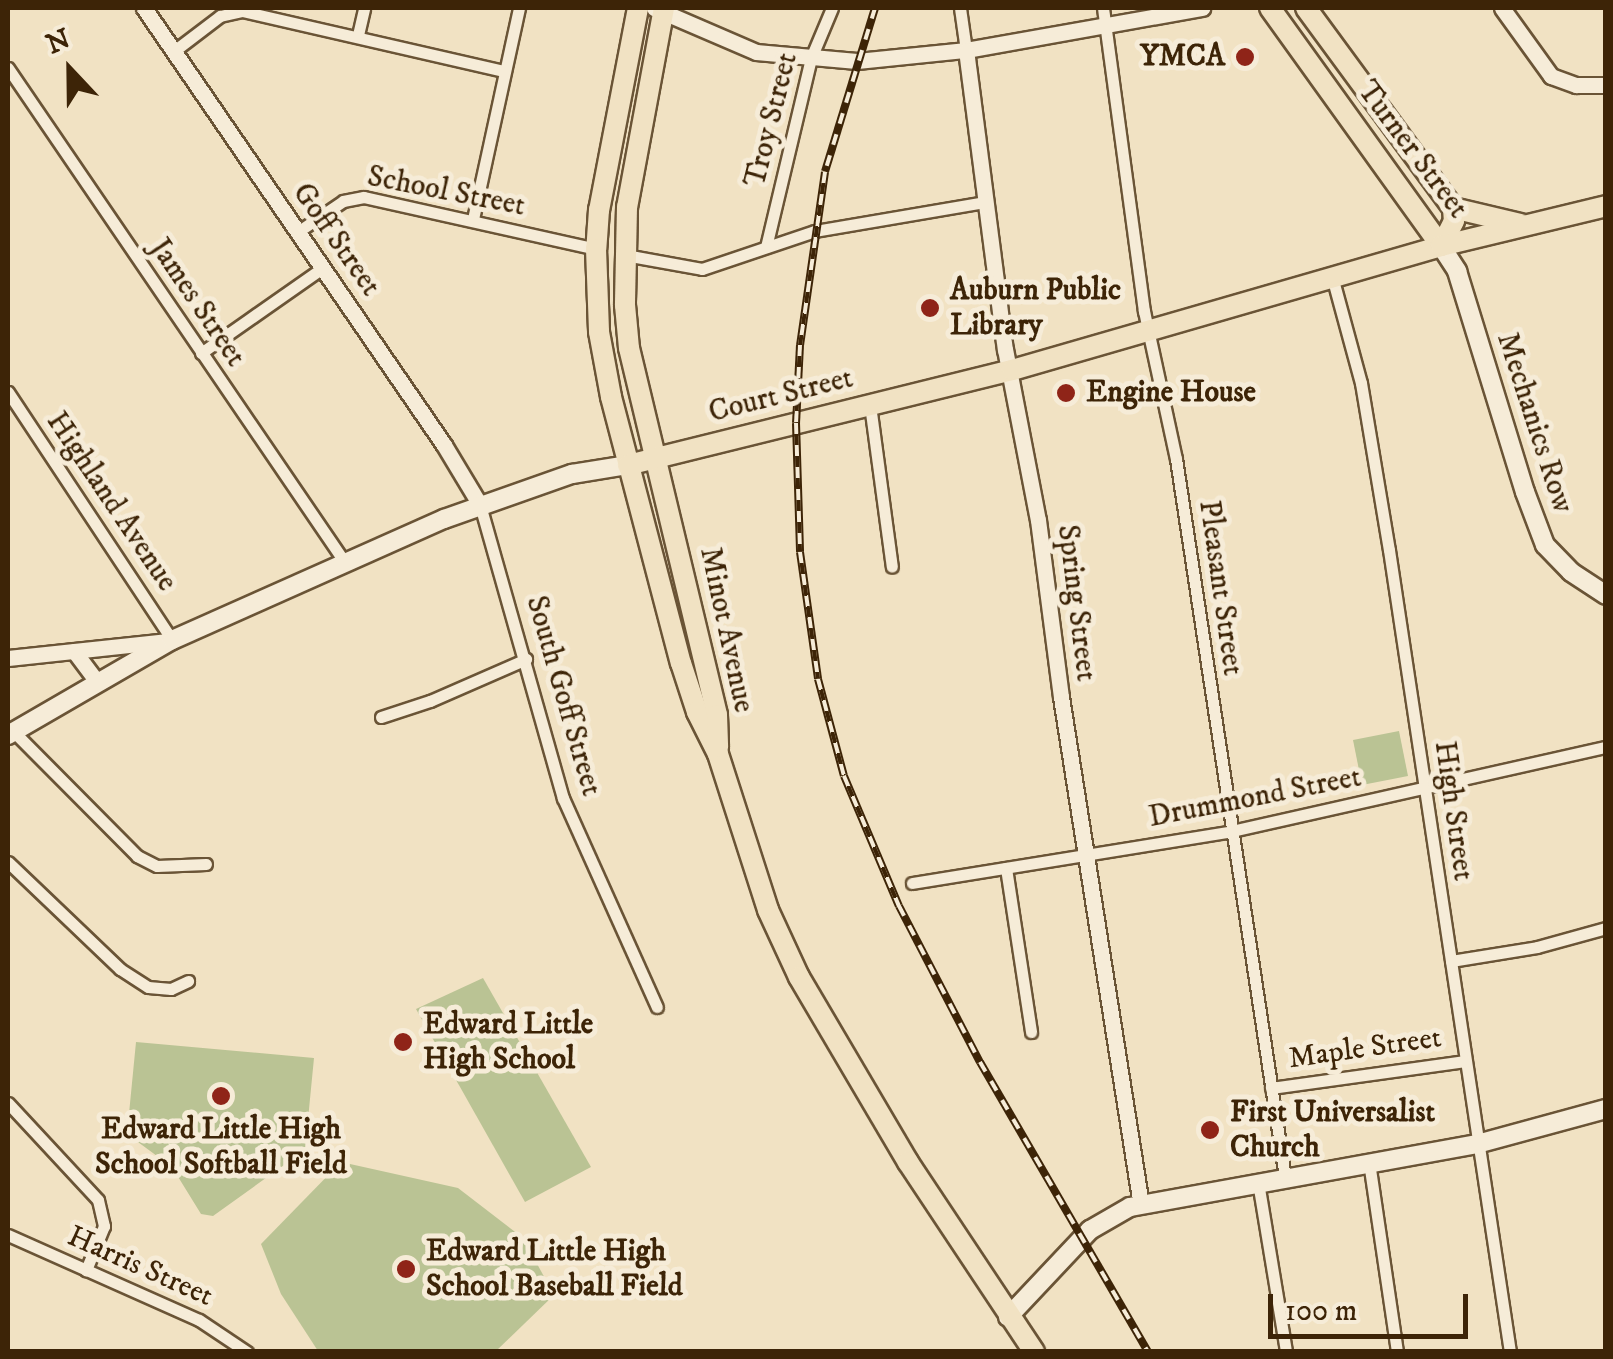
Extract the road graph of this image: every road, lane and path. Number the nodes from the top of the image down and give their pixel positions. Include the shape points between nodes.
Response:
1 (144, 8) edge
2 (214, 8) edge
3 (364, 8) edge
4 (519, 8) edge
5 (638, 8) edge
6 (832, 8) edge
7 (960, 8) edge
8 (1103, 8) edge
9 (1202, 8) edge
10 (1270, 8) edge
11 (1306, 8) edge
12 (1502, 8) edge
13 (660, 10) edge
14 (212, 22) junction
15 (1106, 28) junction
16 (358, 35) junction
17 (966, 50) junction
18 (174, 51) junction
19 (812, 58) junction
20 (8, 68) edge
21 (504, 71) junction
22 (1606, 86) edge
23 (986, 202) junction
24 (1606, 206) edge
25 (1452, 208) junction
26 (472, 220) junction
27 (1527, 225) junction
28 (296, 233) junction
29 (1441, 246) junction
30 (766, 247) junction
31 (596, 249) junction
32 (623, 255) junction
33 (321, 270) junction
34 (1333, 280) junction
35 (1151, 330) junction
36 (201, 353) junction
37 (1012, 370) junction
38 (8, 392) edge
39 (870, 404) junction
40 (654, 458) junction
41 (628, 464) junction
42 (480, 505) junction
43 (346, 564) junction
44 (892, 566) dead end
45 (1606, 595) edge
46 (172, 640) junction
47 (74, 651) junction
48 (8, 658) edge
49 (526, 659) junction
50 (97, 682) junction
51 (380, 718) dead end
52 (11, 734) edge
53 (1606, 747) edge
54 (718, 754) junction
55 (1424, 790) junction
56 (1232, 831) junction
57 (1086, 854) junction
58 (8, 862) edge
59 (206, 864) dead end
60 (1006, 868) junction
61 (912, 882) dead end
62 (1606, 928) edge
63 (1451, 961) junction
64 (188, 982) dead end
65 (657, 1007) dead end
66 (1032, 1032) dead end
67 (1466, 1060) junction
68 (1271, 1088) junction
69 (8, 1103) edge
70 (1606, 1110) edge
71 (1478, 1144) junction
72 (1369, 1162) junction
73 (1285, 1177) junction
74 (1258, 1182) junction
75 (1141, 1205) junction
76 (8, 1235) edge
77 (86, 1270) junction
78 (1008, 1317) junction
79 (247, 1352) edge
80 (1034, 1352) edge
81 (1286, 1352) edge
82 (1397, 1352) edge
83 (1510, 1352) edge

1 - 18 street, Goff Street
2 - 14 street
3 - 16 street
4 - 21 street
5 - 31 highway, Minot Avenue
6 - 19 street, Troy Street
7 - 17 street, Spring Street
8 - 15 street, Pleasant Street
9 - 15 street
10 - 29 highway, Turner Street
11 - 25 highway, Turner Street
12 - 22 street via 1551,76
13 - 19 street via 756,52
13 - 32 highway, Minot Avenue
14 - 16 street via 242,11
14 - 18 street
15 - 17 street
15 - 35 street, Pleasant Street
16 - 21 street
17 - 19 street via 879,61
17 - 23 street, Spring Street
18 - 28 street, Goff Street
19 - 30 street, Troy Street
20 - 36 street, James Street
21 - 26 street
23 - 30 street via 815,230
23 - 37 street, Spring Street
24 - 27 highway, Court Street
25 - 27 highway
25 - 29 highway, Turner Street via 1454,221
26 - 28 street, School Street via 355,198
26 - 31 street, School Street
27 - 29 highway, Court Street
28 - 33 street, Goff Street
29 - 34 highway, Court Street
29 - 45 main road, Mechanics Row via 1457,272 1546,545
30 - 32 street via 702,269
31 - 41 highway, Minot Avenue via 599,332
32 - 40 highway, Minot Avenue via 629,348
33 - 36 street
33 - 42 street, Goff Street
34 - 35 highway, Court Street
34 - 55 street, High Street via 1361,383
35 - 37 highway, Court Street
35 - 56 street, Pleasant Street
36 - 43 street, James Street
37 - 39 highway, Court Street
37 - 57 street, Spring Street
38 - 46 street, Highland Avenue
39 - 40 highway, Court Street
39 - 44 street
40 - 41 highway, Court Street
40 - 54 highway, Minot Avenue via 717,715
41 - 42 main road, Court Street via 572,474
41 - 54 highway, Minot Avenue via 697,712
42 - 43 main road, Court Street
42 - 49 street, South Goff Street
43 - 46 main road, Court Street
46 - 47 street
46 - 50 main road, Court Street
47 - 48 street
47 - 50 street
49 - 51 street
49 - 65 street, South Goff Street via 563,798
50 - 52 main road, Court Street
52 - 59 street via 136,856 157,866
53 - 55 street, Drummond Street
54 - 78 highway via 768,910 799,977
55 - 56 street, Drummond Street
55 - 63 street, High Street
56 - 57 street, Drummond Street
56 - 68 street, Pleasant Street
57 - 60 street, Drummond Street
57 - 75 street, Spring Street
58 - 64 street via 148,988
60 - 61 street, Drummond Street
60 - 66 street
62 - 63 street
63 - 67 street, High Street
67 - 68 street, Maple Street
67 - 71 street, High Street
68 - 73 street, Pleasant Street
69 - 77 street via 98,1200 104,1226
70 - 71 main road
71 - 72 main road
71 - 83 street, High Street
72 - 73 main road
72 - 82 street
73 - 74 main road
74 - 75 main road
74 - 81 street
75 - 78 main road via 1090,1230
76 - 77 street, Harris Street
77 - 79 street, Harris Street via 200,1320
78 - 80 highway

